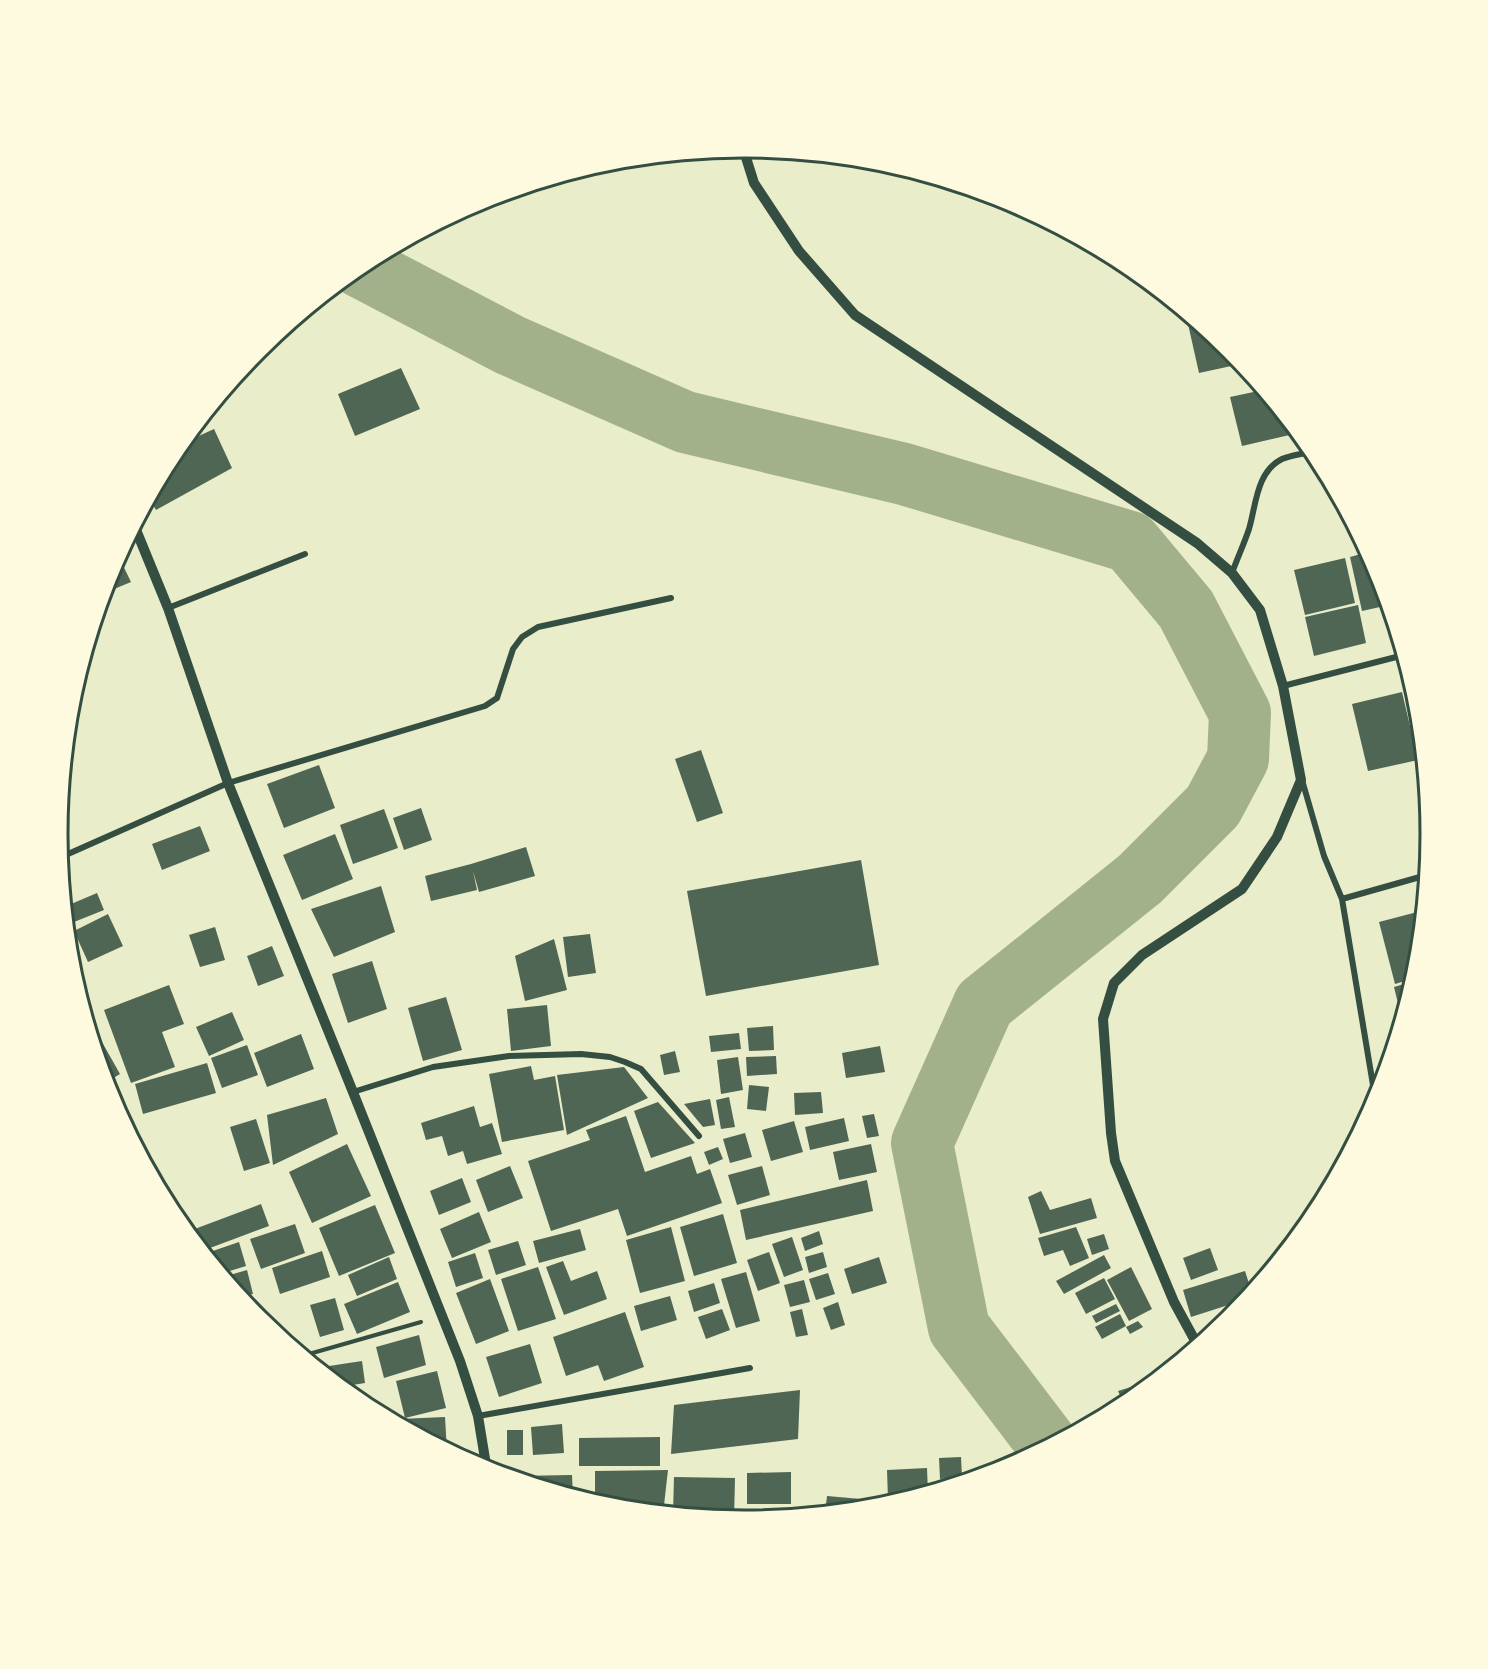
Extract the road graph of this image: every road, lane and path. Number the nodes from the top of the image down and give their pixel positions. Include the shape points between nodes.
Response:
1 (746, 158) edge
2 (1302, 454) edge
3 (138, 534) edge
4 (305, 554) dead end
5 (1232, 573) junction
6 (670, 598) dead end
7 (168, 608) junction
8 (1396, 657) edge
9 (1283, 686) junction
10 (1301, 780) junction
11 (228, 783) junction
12 (68, 854) edge
13 (1419, 877) edge
14 (1342, 899) junction
15 (1373, 1083) edge
16 (353, 1092) junction
17 (699, 1136) dead end
18 (442, 1316) junction
19 (1194, 1339) edge
20 (311, 1354) edge
21 (750, 1368) dead end
22 (478, 1416) junction
23 (485, 1460) edge

1 - 5 street via 754,183 799,251 855,315 1197,543
2 - 5 street via 1281,459 1268,471 1259,487 1254,513
3 - 7 street
4 - 7 street
5 - 9 street via 1260,610
6 - 11 street via 538,627 522,637 513,649 497,698 485,706
7 - 11 street
8 - 9 street
9 - 10 street
10 - 14 street via 1324,856
10 - 19 street via 1277,837 1242,889 1142,955 1114,982 1102,1019 1115,1161 1174,1302
11 - 12 street
11 - 16 street
13 - 14 street
14 - 15 street
16 - 17 street via 433,1067 508,1056 581,1054 626,1062 640,1069
16 - 18 street
18 - 20 path
18 - 22 street
21 - 22 street
22 - 23 street

